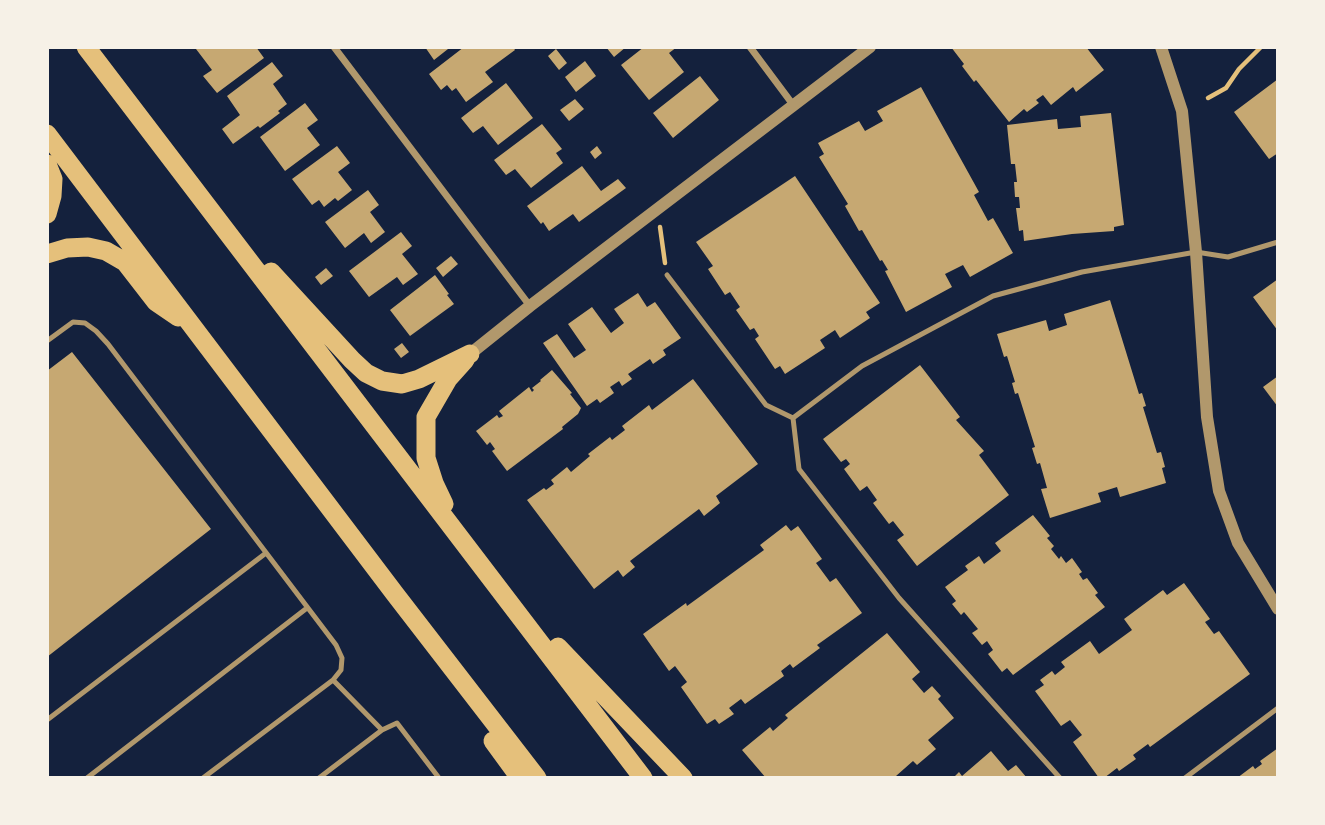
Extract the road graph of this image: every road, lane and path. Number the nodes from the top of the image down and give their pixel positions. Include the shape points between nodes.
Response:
1 (86, 47) edge
2 (334, 47) edge
3 (750, 47) edge
4 (870, 47) edge
5 (1161, 47) edge
6 (1261, 47) edge
7 (1208, 98) dead end
8 (794, 106) junction
9 (47, 134) edge
10 (47, 164) edge
11 (186, 178) junction
12 (657, 209) junction
13 (47, 214) edge
14 (1278, 242) edge
15 (1196, 252) junction
16 (47, 254) edge
17 (667, 275) joint
18 (530, 306) junction
19 (191, 326) junction
20 (47, 341) edge
21 (470, 354) junction
22 (793, 418) junction
23 (459, 537) junction
24 (266, 553) junction
25 (495, 583) junction
26 (395, 594) junction
27 (307, 608) junction
28 (1278, 609) edge
29 (334, 680) junction
30 (1278, 708) edge
31 (47, 719) edge
32 (382, 730) junction
33 (87, 778) edge
34 (203, 778) edge
35 (319, 778) edge
36 (439, 778) edge
37 (520, 778) edge
38 (537, 778) edge
39 (643, 778) edge
40 (683, 778) edge
41 (1060, 778) edge
42 (1185, 778) edge

1 - 11 highway
2 - 18 street
3 - 8 street
4 - 8 street
5 - 15 street via 1182,111
6 - 7 path via 1226,88
8 - 12 street
9 - 19 highway
10 - 13 highway via 53,178
11 - 21 highway via 366,373 402,384
11 - 23 highway
12 - 17 path
12 - 18 street
14 - 15 lane via 1228,257
15 - 22 lane via 1082,272 993,296 862,366
15 - 28 street via 1207,417 1219,491 1238,543
16 - 19 highway via 66,248 106,251 125,262 156,302
17 - 22 lane via 766,405
18 - 21 street
19 - 26 highway
20 - 24 lane via 73,322 96,331
21 - 23 highway via 448,379 426,417 426,458
22 - 41 lane via 799,469 899,598
23 - 25 highway
24 - 27 lane
24 - 31 lane
25 - 39 highway
25 - 40 highway
26 - 37 highway via 457,693
26 - 38 highway
27 - 29 lane via 342,658
27 - 33 lane
29 - 32 lane
29 - 34 lane
30 - 42 lane
32 - 35 lane
32 - 36 lane via 397,723

